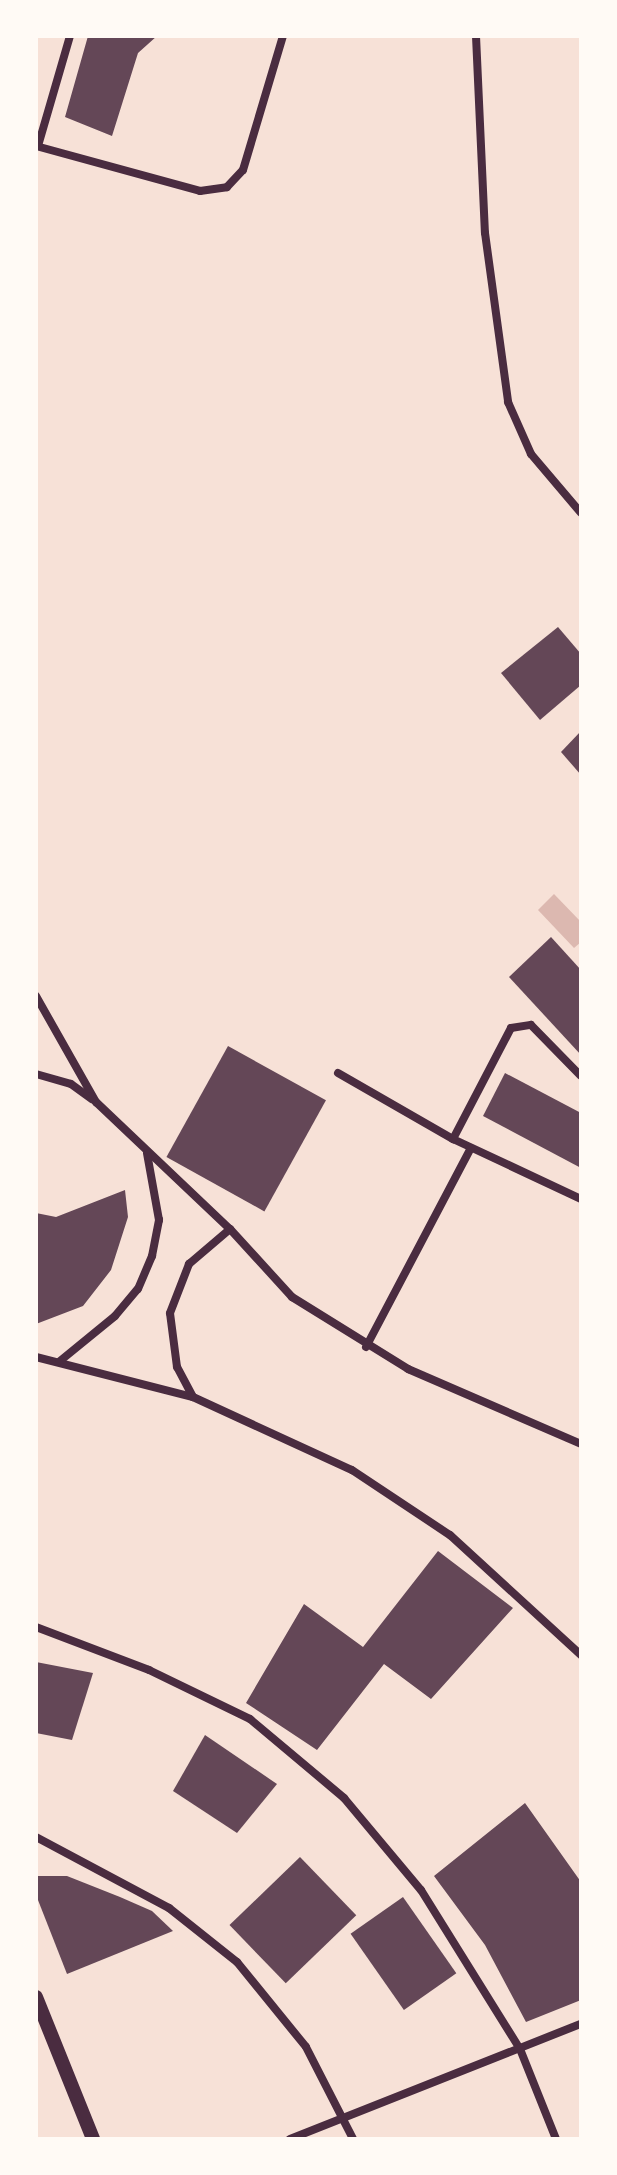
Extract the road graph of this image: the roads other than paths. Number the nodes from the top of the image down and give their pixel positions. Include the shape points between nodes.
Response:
1 (70, 36) edge
2 (283, 36) edge
3 (476, 36) edge
4 (37, 146) edge
5 (581, 513) edge
6 (36, 996) edge
7 (338, 1073) dead end
8 (36, 1074) edge
9 (581, 1076) edge
10 (96, 1102) junction
11 (453, 1139) junction
12 (471, 1148) junction
13 (146, 1150) junction
14 (581, 1199) edge
15 (230, 1229) junction
16 (366, 1347) junction
17 (36, 1357) edge
18 (60, 1361) junction
19 (193, 1397) junction
20 (581, 1444) edge
21 (36, 1627) edge
22 (581, 1655) edge
23 (36, 1837) edge
24 (36, 1997) edge
25 (581, 2024) edge
26 (520, 2049) junction
27 (344, 2118) junction
28 (93, 2139) edge
29 (290, 2139) edge
30 (353, 2139) edge
31 (556, 2139) edge

1 - 4 street
2 - 4 street via 243,170 227,187 200,191
3 - 5 street via 485,233 508,402 531,454
6 - 10 street
7 - 11 street
8 - 10 street via 71,1084
9 - 11 street via 531,1025 511,1028
10 - 13 street
11 - 12 street
12 - 14 street
12 - 16 street
13 - 15 street
13 - 18 street via 157,1185 159,1220 152,1256 138,1289 115,1316
15 - 16 street via 292,1297
15 - 19 street via 189,1264 170,1313 177,1367
16 - 20 street
17 - 18 street
18 - 19 street
19 - 22 street via 301,1443 402,1501 495,1572
21 - 26 street via 149,1670 250,1719 344,1798 421,1890
23 - 27 street via 169,1908 237,1962 306,2047
24 - 28 street
25 - 26 street
26 - 27 street
26 - 31 street
27 - 29 street
27 - 30 street

